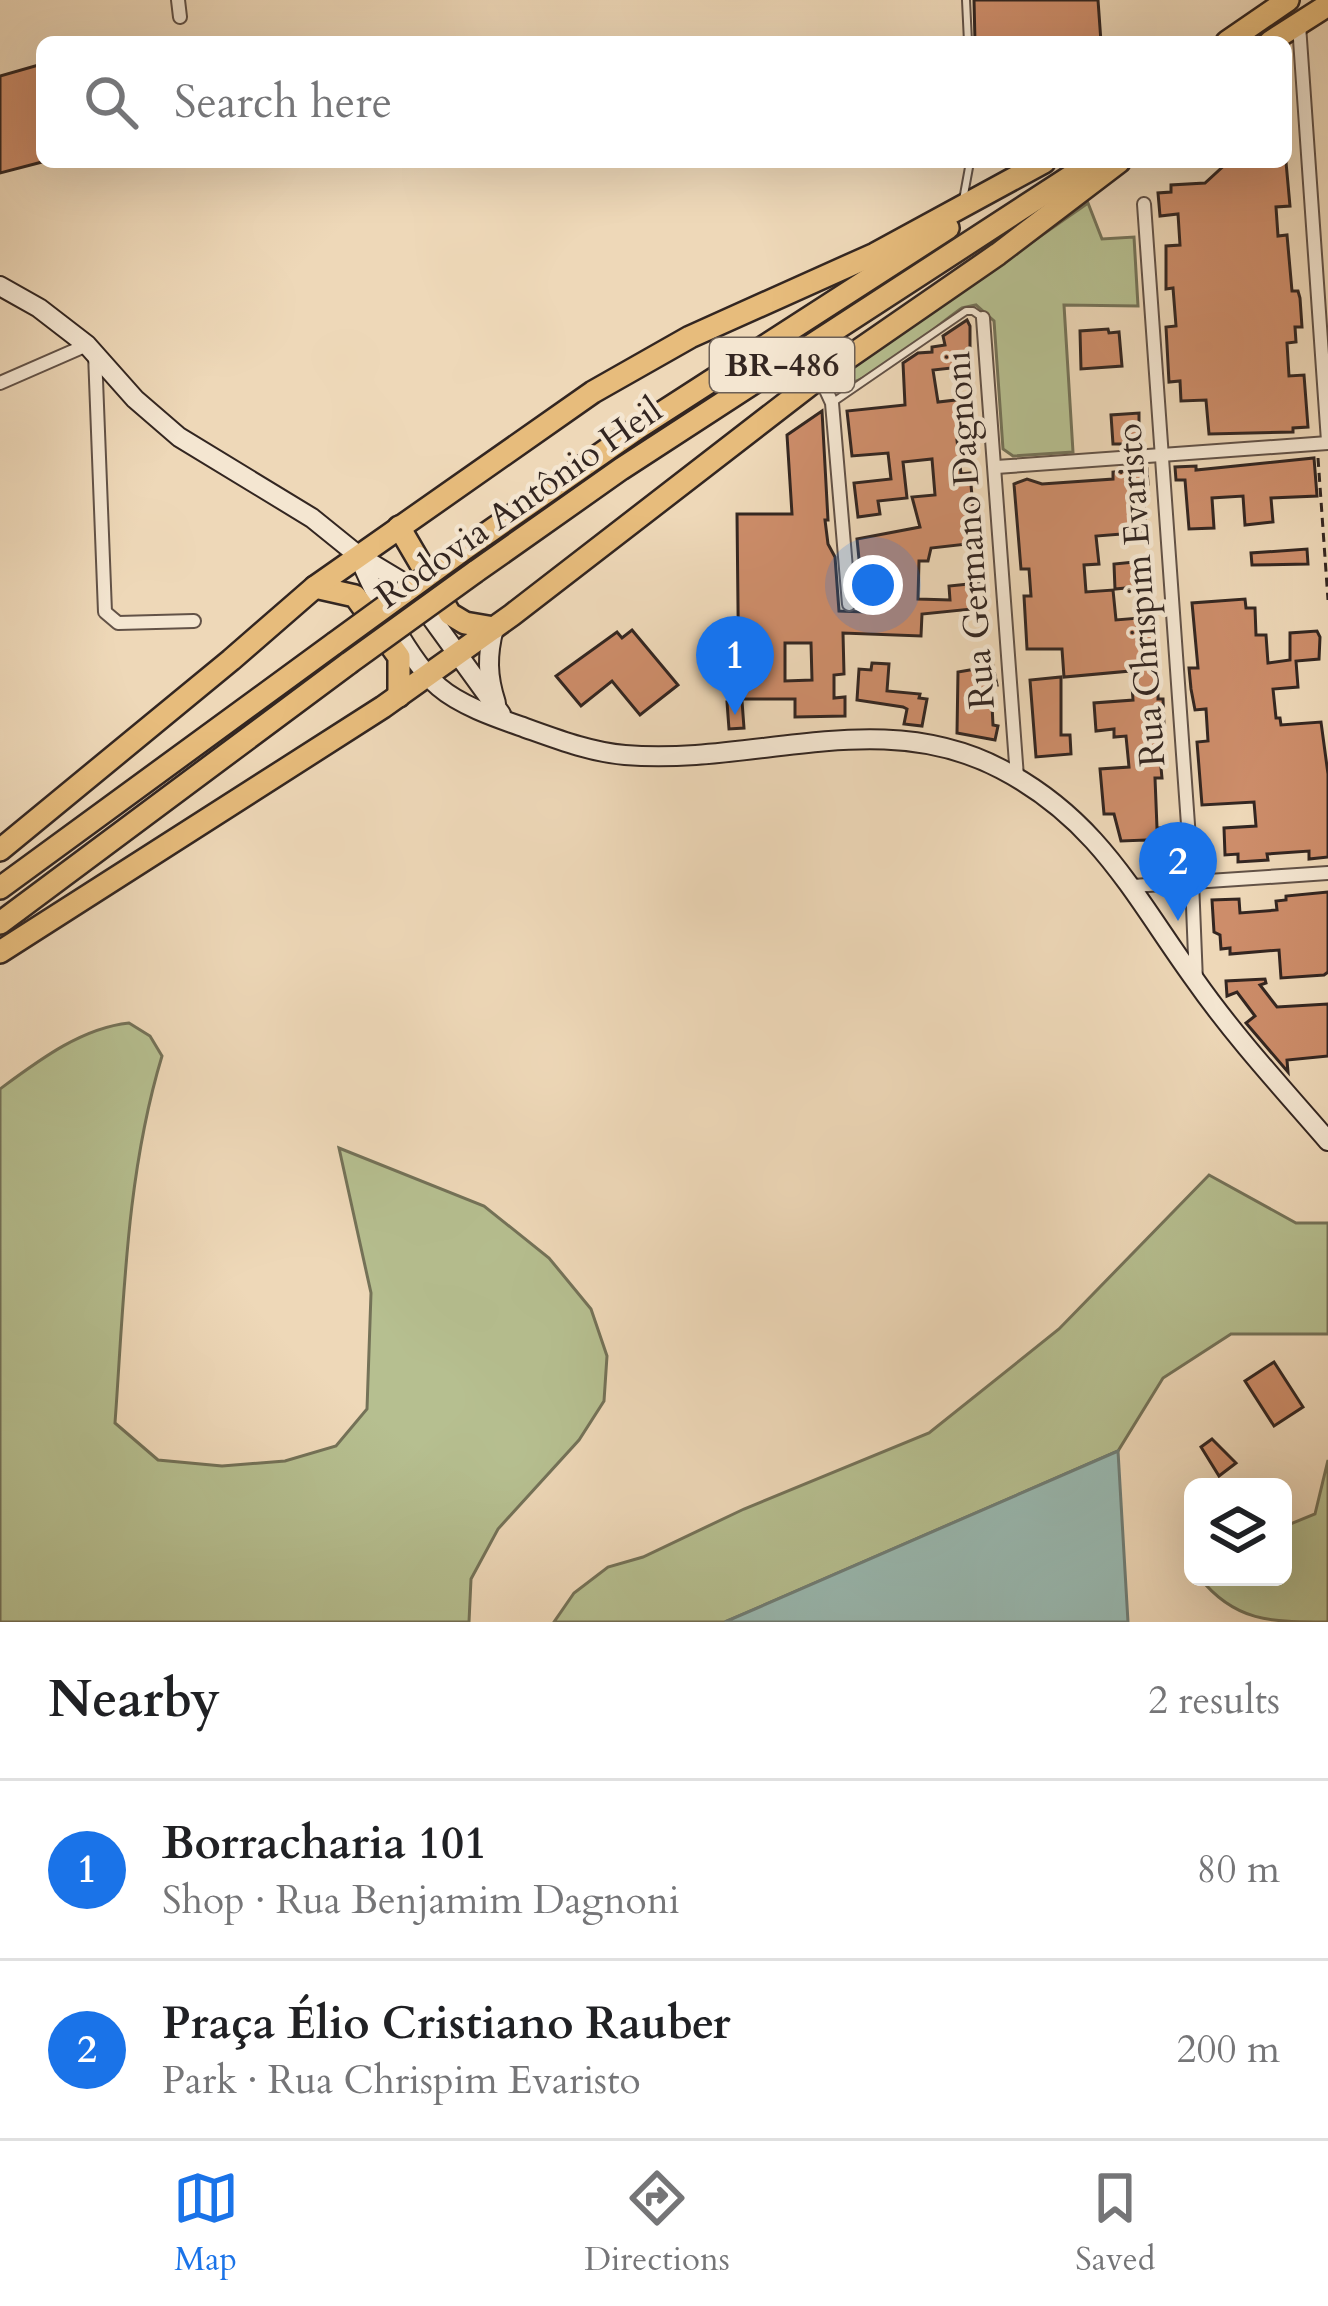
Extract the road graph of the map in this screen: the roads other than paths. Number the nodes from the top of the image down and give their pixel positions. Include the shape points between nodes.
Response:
1 (178, 0) edge
2 (966, 0) edge
3 (1288, 0) edge
4 (1328, 4) edge
5 (180, 17) dead end
6 (1299, 23) junction
7 (968, 36) edge
8 (1236, 36) edge
9 (1279, 36) edge
10 (969, 168) edge
11 (1034, 168) edge
12 (1037, 168) edge
13 (1084, 168) edge
14 (1111, 168) edge
15 (962, 204) junction
16 (1144, 204) dead end
17 (0, 286) edge
18 (983, 318) joint
19 (91, 349) junction
20 (820, 377) junction
21 (0, 383) edge
22 (832, 403) junction
23 (1328, 442) edge
24 (1161, 455) junction
25 (996, 467) junction
26 (399, 527) junction
27 (359, 556) junction
28 (315, 587) junction
29 (849, 604) dead end
30 (194, 621) dead end
31 (494, 628) junction
32 (457, 655) junction
33 (429, 675) junction
34 (399, 696) junction
35 (508, 722) junction
36 (1017, 777) junction
37 (0, 850) edge
38 (1328, 874) edge
39 (1192, 881) junction
40 (1133, 886) junction
41 (0, 888) edge
42 (0, 923) edge
43 (0, 952) edge
44 (1196, 982) junction
45 (1328, 1142) edge

1 - 5 street
2 - 7 lane
3 - 8 main road
4 - 6 main road
6 - 9 main road
6 - 23 street
10 - 15 lane
11 - 15 main road
12 - 41 main road, Rodovia Antônio Heil / BR-486, bridge via 638,428
13 - 42 main road, Rodovia Antônio Heil / BR-486, bridge via 621,469
14 - 20 main road
15 - 26 main road via 622,373
16 - 24 street, Rua Chrispim Evaristo
17 - 19 street
18 - 22 lane, Rua Germano Dagnoni via 966,311
18 - 25 street, Rua Germano Dagnoni
19 - 21 street
19 - 27 street via 179,437
19 - 30 street via 105,612 118,623
20 - 22 street
20 - 31 main road
22 - 29 street
23 - 24 street
24 - 25 street
24 - 39 street, Rua Chrispim Evaristo
25 - 36 street, Rua Germano Dagnoni
26 - 27 main road
26 - 31 main road via 450,614
27 - 28 main road
27 - 32 street via 417,598
27 - 33 street via 376,599
28 - 34 main road via 356,596 399,657
28 - 37 main road
31 - 32 main road
31 - 35 street via 488,677
32 - 33 main road
32 - 35 street
33 - 34 main road
33 - 35 street via 455,698
34 - 43 main road
35 - 36 street via 627,755 896,738 968,753
36 - 40 street via 1067,813
38 - 39 street
39 - 40 street
39 - 44 street, Rua Chrispim Evaristo
40 - 44 street
44 - 45 street

